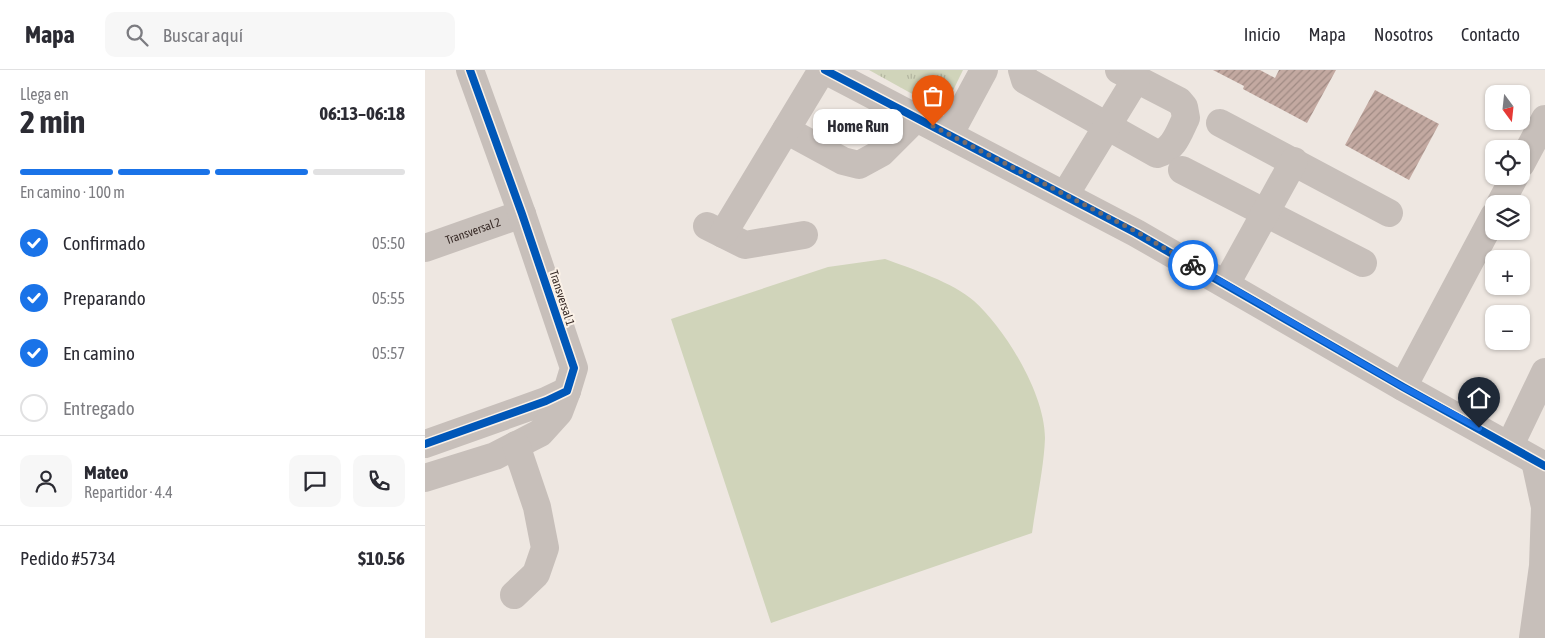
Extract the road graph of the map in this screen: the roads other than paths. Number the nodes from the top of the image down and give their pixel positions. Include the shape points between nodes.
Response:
1 (470, 70) edge
2 (823, 70) edge
3 (984, 70) edge
4 (1022, 70) edge
5 (1128, 74) edge
6 (916, 118) junction
7 (1545, 119) edge
8 (1220, 123) dead end
9 (1107, 126) junction
10 (786, 130) junction
11 (949, 135) junction
12 (1530, 147) edge
13 (1294, 161) junction
14 (1182, 170) dead end
15 (1065, 195) junction
16 (1265, 213) junction
17 (1389, 213) dead end
18 (522, 214) junction
19 (1485, 233) edge
20 (804, 235) dead end
21 (425, 248) edge
22 (1363, 264) dead end
23 (1226, 284) junction
24 (1403, 387) junction
25 (1541, 389) edge
26 (567, 391) junction
27 (425, 444) edge
28 (516, 445) junction
29 (1510, 445) junction
30 (1540, 463) edge
31 (425, 478) edge
32 (514, 595) dead end
33 (1533, 638) edge

1 - 18 street, Transversal 1
2 - 6 street
2 - 10 street
3 - 11 street
4 - 9 street via 1025,80
5 - 9 street
5 - 9 street via 1179,101 1186,118 1171,147 1157,154
6 - 10 street via 881,153 859,165 843,161
6 - 11 street
7 - 12 street
8 - 13 street
9 - 15 street
10 - 20 street via 715,230 745,245
11 - 15 street
13 - 16 street
13 - 17 street
14 - 16 street
15 - 23 street
16 - 22 street
16 - 23 street
18 - 21 street, Transversal 2
18 - 26 street, Transversal 1 via 574,368
19 - 24 street
23 - 24 street
24 - 29 street
25 - 29 street
26 - 27 street
26 - 28 street, Transversal 1 via 559,412 540,433
28 - 31 street, Transversal 1 via 495,456
28 - 32 street via 537,507 545,548 536,574
29 - 30 street
30 - 33 street via 1545,508 1543,566

